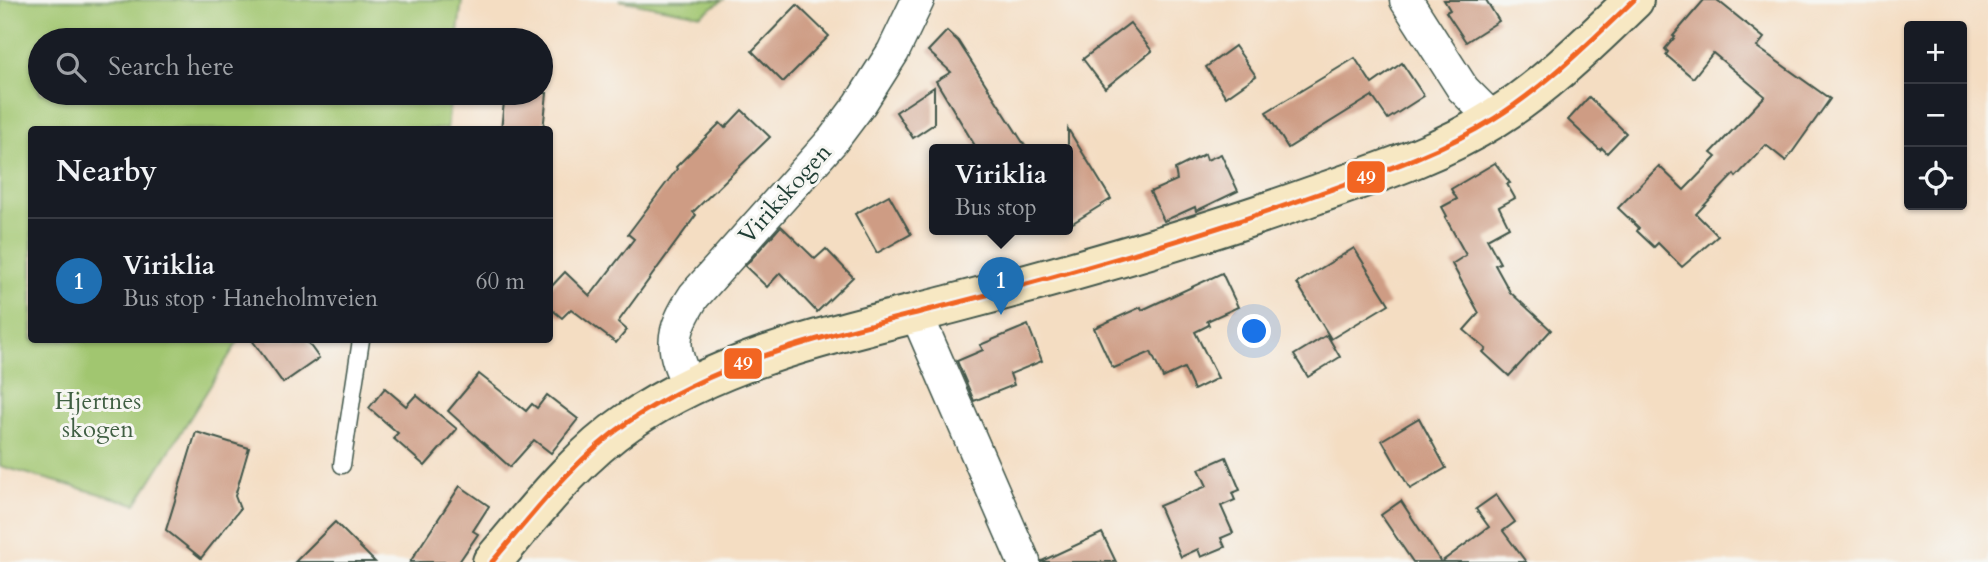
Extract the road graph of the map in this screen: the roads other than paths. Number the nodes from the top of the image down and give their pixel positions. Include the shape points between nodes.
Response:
1 (918, 0) edge
2 (1406, 0) edge
3 (1634, 0) edge
4 (1493, 119) junction
5 (916, 313) junction
6 (361, 343) edge
7 (690, 387) junction
8 (342, 465) dead end
9 (492, 562) edge
10 (1024, 562) edge

1 - 7 street, Virikskogen via 893,52 847,122 683,312 675,346 677,362
2 - 4 street via 1463,89
3 - 4 main road via 1579,54
4 - 5 main road via 1359,180 1189,239
5 - 7 main road via 757,357
5 - 10 street
6 - 8 lane
7 - 9 main road via 609,436 575,467

